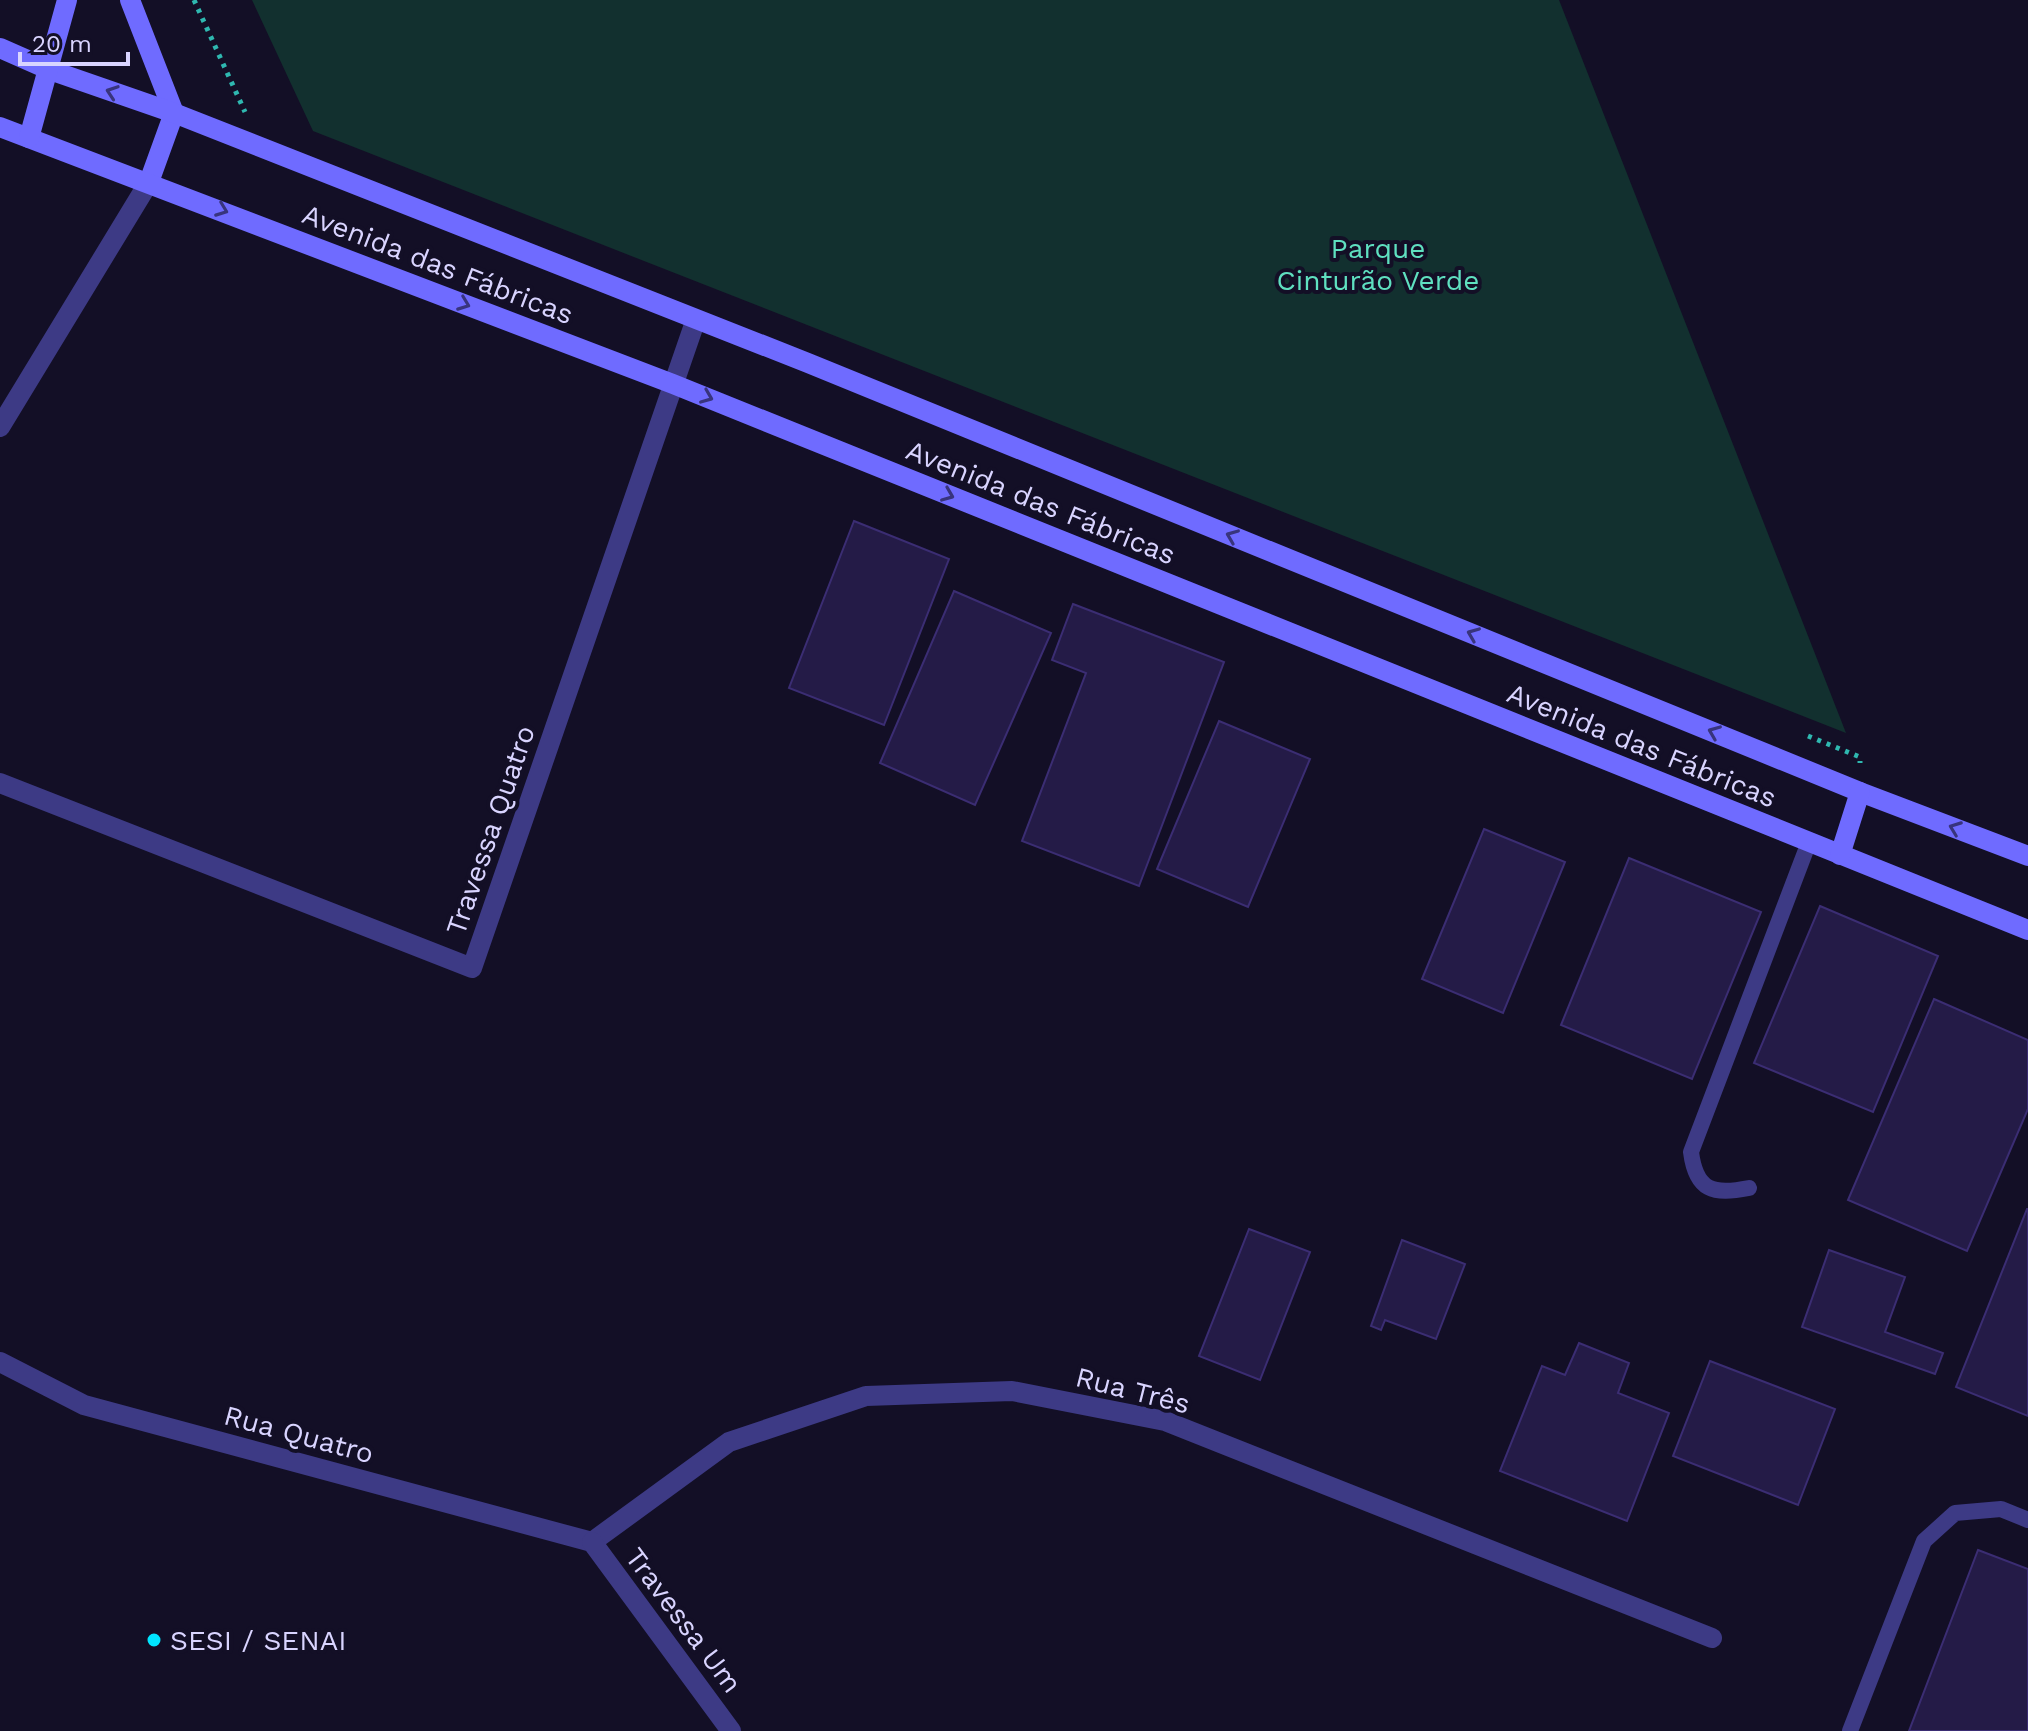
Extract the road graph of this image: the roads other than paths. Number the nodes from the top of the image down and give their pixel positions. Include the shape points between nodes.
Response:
1 (67, 0) edge
2 (130, 0) edge
3 (0, 48) edge
4 (50, 70) junction
5 (174, 113) junction
6 (0, 127) edge
7 (29, 138) junction
8 (149, 182) junction
9 (695, 322) junction
10 (673, 384) junction
11 (0, 427) edge
12 (0, 783) edge
13 (1860, 792) junction
14 (1809, 842) junction
15 (1840, 855) junction
16 (2028, 856) edge
17 (2028, 930) edge
18 (1749, 1188) dead end
19 (0, 1362) edge
20 (2028, 1520) edge
21 (592, 1542) junction
22 (1712, 1638) dead end
23 (731, 1731) edge
24 (1850, 1731) edge

1 - 4 street
2 - 5 street
3 - 4 street, Avenida das Fábricas
5 -> 4 street, Avenida das Fábricas
4 - 7 street
5 - 8 street
5 - 9 street, Avenida das Fábricas
6 - 7 street, Avenida das Fábricas
7 - 8 street, Avenida das Fábricas
8 -> 10 street, Avenida das Fábricas
8 - 11 street
9 - 10 street, Travessa Quatro
13 -> 9 street, Avenida das Fábricas via 808,363
10 - 12 street, Travessa Quatro via 472,968
10 -> 14 street, Avenida das Fábricas
13 - 15 street
16 -> 13 street, Avenida das Fábricas
14 - 15 street, Avenida das Fábricas
14 - 18 lane via 1691,1152 1694,1174 1704,1185 1725,1193
15 - 17 street, Avenida das Fábricas
19 - 21 street, Rua Quatro via 84,1405
20 - 24 lane via 2001,1509 1955,1513 1924,1541
21 - 22 street, Rua Três via 729,1442 866,1396 1012,1391 1165,1421
21 - 23 street, Travessa Um

